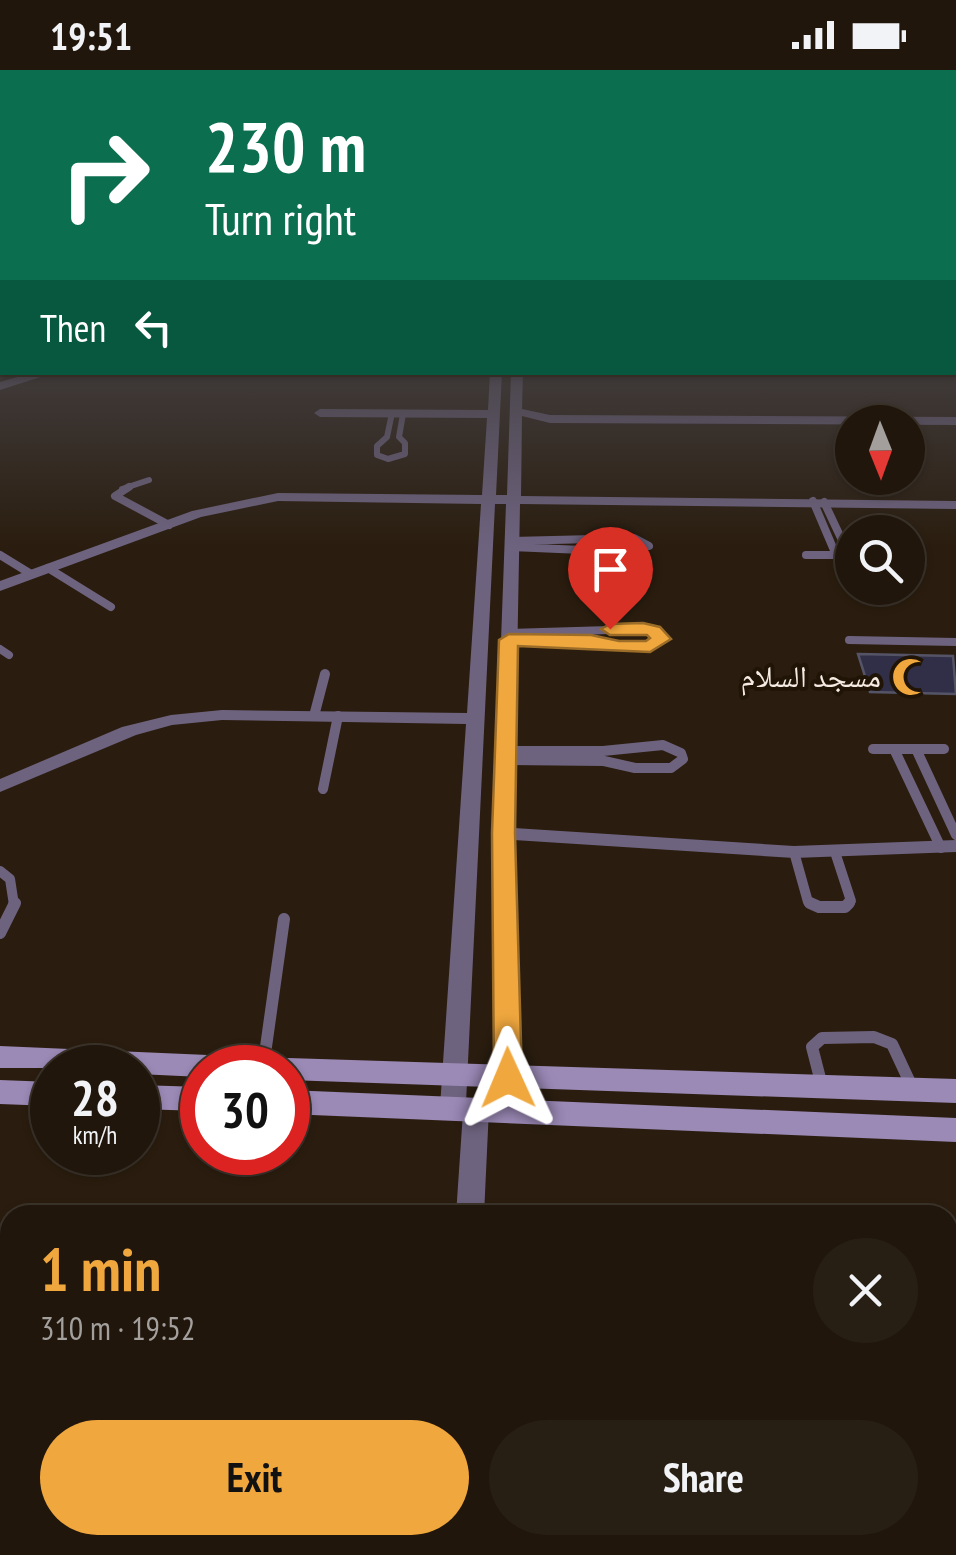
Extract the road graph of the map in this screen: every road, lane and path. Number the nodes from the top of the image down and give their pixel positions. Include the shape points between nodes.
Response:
1 (494, 409) edge
2 (517, 409) edge
3 (320, 413) dead end
4 (397, 414) junction
5 (494, 414) junction
6 (517, 420) junction
7 (956, 421) edge
8 (149, 480) dead end
9 (488, 498) junction
10 (513, 498) junction
11 (819, 502) junction
12 (956, 505) edge
13 (169, 524) junction
14 (835, 528) edge
15 (512, 544) junction
16 (835, 551) edge
17 (835, 554) edge
18 (806, 555) dead end
19 (0, 556) edge
20 (48, 568) junction
21 (32, 574) junction
22 (0, 586) edge
23 (111, 607) dead end
24 (509, 636) junction
25 (849, 640) dead end
26 (956, 642) edge
27 (325, 674) dead end
28 (314, 716) junction
29 (338, 716) junction
30 (478, 719) junction
31 (944, 748) dead end
32 (894, 749) junction
33 (916, 749) junction
34 (873, 750) dead end
35 (506, 755) junction
36 (0, 786) edge
37 (324, 789) dead end
38 (504, 833) junction
39 (951, 843) edge
40 (794, 852) junction
41 (835, 852) junction
42 (0, 871) edge
43 (284, 919) dead end
44 (0, 933) edge
45 (265, 1045) edge
46 (0, 1057) edge
47 (180, 1065) edge
48 (310, 1073) edge
49 (822, 1088) junction
50 (914, 1090) junction
51 (0, 1092) edge
52 (956, 1092) edge
53 (30, 1093) edge
54 (508, 1094) junction
55 (461, 1097) junction
56 (310, 1101) edge
57 (956, 1130) edge
58 (469, 1205) edge

1 - 5 street
2 - 6 street
3 - 4 street
4 - 4 lane via 377,446 377,455 388,459 405,454
4 - 5 street
5 - 9 street
6 - 7 street
6 - 10 street
8 - 13 lane via 115,496
9 - 10 street
9 - 13 street via 278,498
9 - 30 street
10 - 11 street
10 - 15 street
11 - 12 street
11 - 14 lane
11 - 16 lane
13 - 20 street
15 - 15 lane via 611,552 648,546 634,538
15 - 24 street
17 - 18 lane
19 - 21 lane
20 - 21 street
20 - 23 lane
21 - 22 street
24 - 24 lane via 619,646 650,646 661,639 643,628
24 - 35 street
25 - 26 lane
27 - 28 lane
28 - 29 street
28 - 36 street via 213,716 146,726
29 - 30 street
29 - 37 lane
30 - 55 street
31 - 33 lane
32 - 33 lane
32 - 34 lane
32 - 39 lane
33 - 39 lane
35 - 35 lane via 636,768 671,768 683,759 664,746
35 - 38 street
38 - 40 street
38 - 54 street
39 - 41 street
40 - 41 street
40 - 41 lane via 808,902 845,907 851,901
42 - 44 lane via 10,879 16,901
43 - 45 lane
46 - 47 street
48 - 55 street
49 - 50 street
49 - 50 lane via 816,1042 887,1039 900,1047
49 - 54 street
50 - 52 street
51 - 53 street
54 - 55 street
54 - 57 street
55 - 56 street
55 - 58 street

